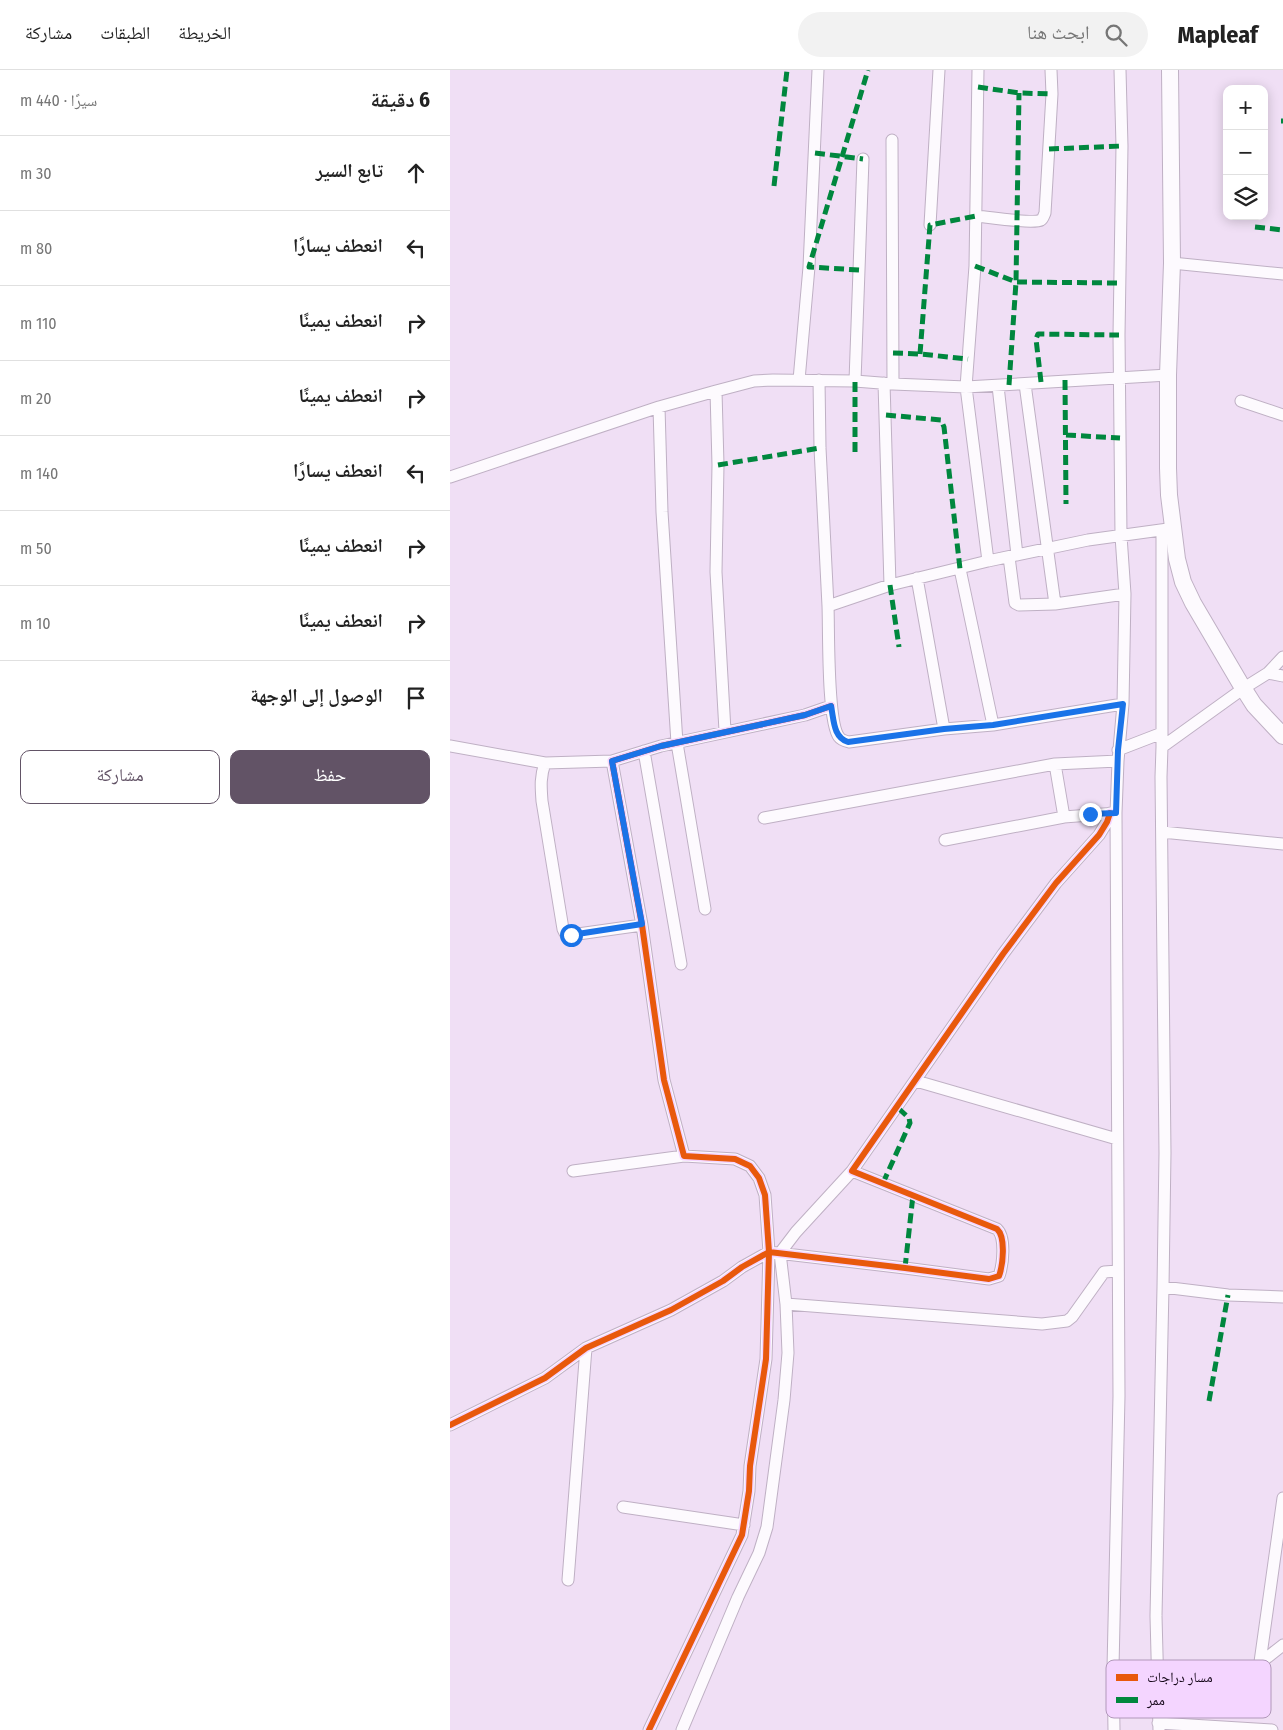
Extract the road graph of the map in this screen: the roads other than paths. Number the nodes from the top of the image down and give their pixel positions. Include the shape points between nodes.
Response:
1 (818, 70) edge
2 (939, 70) edge
3 (978, 70) edge
4 (1051, 70) edge
5 (1120, 70) edge
6 (1170, 70) edge
7 (892, 140) dead end
8 (863, 159) dead end
9 (976, 216) junction
10 (930, 225) dead end
11 (1172, 263) junction
12 (1283, 274) edge
13 (1168, 374) junction
14 (1120, 377) junction
15 (800, 380) junction
16 (819, 380) junction
17 (855, 380) junction
18 (889, 384) junction
19 (1025, 384) junction
20 (966, 386) junction
21 (998, 386) junction
22 (716, 391) junction
23 (1241, 401) dead end
24 (659, 406) junction
25 (1283, 415) edge
26 (450, 477) edge
27 (1168, 529) junction
28 (1121, 536) junction
29 (1048, 549) junction
30 (1013, 556) junction
31 (988, 561) junction
32 (960, 569) junction
33 (917, 578) junction
34 (890, 585) junction
35 (1125, 594) junction
36 (1054, 604) junction
37 (828, 606) junction
38 (1283, 657) edge
39 (1268, 674) junction
40 (1283, 676) edge
41 (1244, 688) junction
42 (1123, 704) junction
43 (831, 706) junction
44 (993, 725) junction
45 (944, 729) junction
46 (725, 732) junction
47 (1162, 733) junction
48 (1283, 736) edge
49 (677, 743) junction
50 (450, 746) edge
51 (1162, 747) junction
52 (644, 751) junction
53 (1118, 756) junction
54 (612, 761) junction
55 (545, 763) junction
56 (1055, 764) junction
57 (1113, 813) junction
58 (1064, 817) junction
59 (764, 818) dead end
60 (1162, 832) junction
61 (945, 840) dead end
62 (1283, 844) edge
63 (705, 909) dead end
64 (642, 924) junction
65 (681, 964) dead end
66 (916, 1082) junction
67 (1117, 1139) junction
68 (684, 1156) junction
69 (573, 1171) dead end
70 (852, 1171) junction
71 (775, 1253) junction
72 (1118, 1271) junction
73 (1163, 1287) junction
74 (1283, 1297) edge
75 (786, 1304) junction
76 (586, 1348) junction
77 (450, 1425) edge
78 (1283, 1498) edge
79 (623, 1507) dead end
80 (744, 1525) junction
81 (568, 1580) dead end
82 (1283, 1645) edge
83 (1113, 1660) edge
84 (1157, 1660) edge
85 (1260, 1660) edge
86 (1263, 1660) edge
87 (1159, 1726) edge
88 (649, 1730) edge
89 (682, 1730) edge
90 (1272, 1730) edge

1 - 15 street
2 - 10 street
3 - 9 street
4 - 9 street via 1043,218 1038,221
5 - 14 street
6 - 11 main road
7 - 18 street
8 - 17 street
9 - 20 street
11 - 12 street
11 - 13 main road
13 - 14 street
13 - 27 main road
14 - 19 street
14 - 28 street
15 - 16 street
15 - 22 street via 754,381
16 - 17 street
16 - 37 street
17 - 18 street
18 - 20 street
18 - 34 street
19 - 21 street
19 - 29 street
20 - 21 street
20 - 31 street
21 - 30 street
22 - 24 street
22 - 46 street via 716,572
23 - 25 street
24 - 26 street
24 - 49 street
27 - 28 street
27 - 41 main road via 1183,582 1193,603
27 - 47 street
28 - 29 street
28 - 35 street
29 - 30 street
29 - 36 street
30 - 31 street
30 - 36 street via 1015,603
31 - 32 street
32 - 33 street
32 - 44 street
33 - 34 street
33 - 45 street
34 - 37 street
35 - 36 street
35 - 42 street
37 - 43 street
38 - 39 street
39 - 40 street
39 - 41 street
41 - 48 main road via 1254,705
41 - 51 street
42 - 44 street
42 - 53 street
43 - 45 street via 837,736 848,742
43 - 46 street via 805,715
44 - 45 street
46 - 49 street
47 - 51 street
47 - 53 street
49 - 52 street
49 - 63 street
50 - 55 street
51 - 60 street
52 - 54 street
52 - 65 street
53 - 56 street
53 - 57 street
54 - 55 street
54 - 64 street
55 - 64 street via 540,782 564,933 571,935
56 - 58 street
56 - 59 street
57 - 58 street
57 - 66 street via 1003,954
57 - 67 street
58 - 61 street
60 - 62 street
60 - 73 street
64 - 68 street via 664,1080
66 - 67 street
66 - 70 street
67 - 72 street
68 - 69 street
68 - 71 street via 735,1159 750,1166 765,1195
70 - 71 street
70 - 71 street via 997,1229 1002,1238 999,1276 989,1279
71 - 75 street
71 - 76 street via 742,1267 671,1310
71 - 80 street via 766,1359
72 - 75 street via 1104,1272 1072,1317 1063,1322 1042,1324
72 - 83 street via 1119,1396
73 - 74 street
73 - 84 street
75 - 89 street via 787,1362 767,1527 760,1553
76 - 77 street via 545,1378
76 - 81 street
78 - 85 street
79 - 80 street
80 - 88 street
82 - 86 street
87 - 90 street

